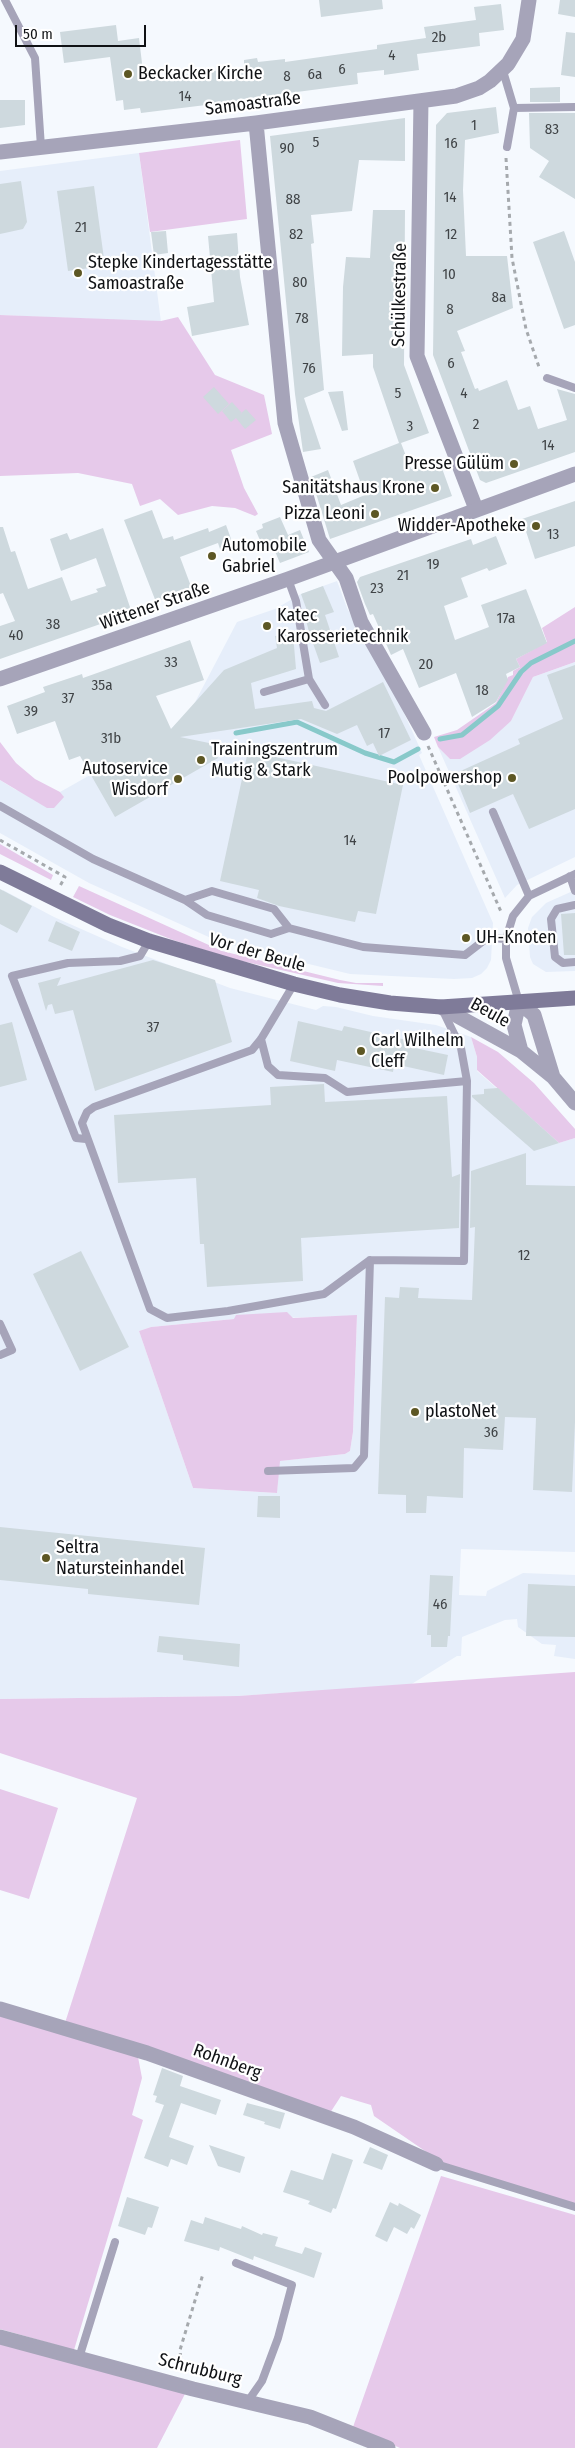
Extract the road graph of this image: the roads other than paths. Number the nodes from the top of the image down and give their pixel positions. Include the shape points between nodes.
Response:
1 (5, 0) edge
2 (529, 0) edge
3 (503, 71) junction
4 (421, 101) junction
5 (575, 107) edge
6 (514, 108) junction
7 (256, 122) junction
8 (41, 147) junction
9 (507, 147) road end
10 (0, 152) edge
11 (547, 378) dead end
12 (575, 388) edge
13 (575, 474) edge
14 (476, 509) junction
15 (334, 561) junction
16 (288, 579) junction
17 (0, 679) edge
18 (309, 679) junction
19 (264, 692) dead end
20 (326, 705) dead end
21 (424, 734) road end
22 (0, 806) edge
23 (492, 812) dead end
24 (0, 872) edge
25 (572, 875) edge
26 (575, 890) edge
27 (529, 896) junction
28 (185, 900) junction
29 (575, 905) edge
30 (289, 928) junction
31 (506, 939) junction
32 (149, 941) junction
33 (575, 962) edge
34 (294, 984) junction
35 (575, 998) edge
36 (519, 1002) junction
37 (441, 1007) junction
38 (261, 1039) junction
39 (521, 1051) junction
40 (553, 1077) junction
41 (467, 1081) junction
42 (575, 1102) edge
43 (86, 1139) junction
44 (370, 1260) junction
45 (0, 1324) edge
46 (0, 1355) edge
47 (268, 1471) dead end
48 (0, 2009) edge
49 (436, 2164) joint
50 (575, 2207) edge
51 (116, 2242) dead end
52 (236, 2263) dead end
53 (0, 2337) edge
54 (79, 2358) junction
55 (248, 2402) junction
56 (388, 2448) edge

1 - 8 lane via 35,58
2 - 3 street via 523,39
3 - 4 street, Samoastraße via 479,88 456,96
3 - 6 lane
4 - 7 street, Samoastraße
4 - 14 street, Schülkestraße via 417,356
5 - 6 lane
6 - 9 lane
7 - 8 street, Samoastraße
7 - 15 street via 285,423 319,540
8 - 10 street, Samoastraße
11 - 12 lane
13 - 14 street, Wittener Straße
14 - 15 street, Wittener Straße
15 - 16 street, Wittener Straße
15 - 21 street via 346,578 361,622
16 - 17 street, Wittener Straße
16 - 18 lane via 296,601
18 - 19 lane
18 - 20 lane
22 - 28 lane via 93,859
23 - 27 lane
24 - 32 main road, Vor der Beule via 72,909
25 - 26 lane
25 - 27 lane
27 - 31 lane via 513,916
28 - 30 lane via 207,915 272,934
28 - 30 lane via 212,891 274,909
29 - 33 lane via 558,909 551,919 555,957 563,963
30 - 31 lane via 363,947 465,955 487,938
31 - 36 lane via 507,968
32 - 34 main road, Vor der Beule
32 - 43 lane via 140,956 68,963 12,976 76,1138
34 - 37 main road, Vor der Beule via 380,1001
34 - 38 lane
35 - 36 main road, Vor der Beule
36 - 37 main road, Vor der Beule
36 - 39 street, Beule via 514,1025
36 - 40 street, Beule via 534,1015
37 - 39 street, Beule
37 - 41 lane via 461,1048
38 - 41 lane via 268,1066 278,1075 325,1078 347,1092
38 - 43 lane via 252,1050 94,1107 87,1112 82,1123
39 - 40 street, Beule
40 - 42 street, Beule
41 - 44 lane via 464,1261
43 - 44 lane via 150,1310 167,1318 324,1294
44 - 47 lane via 364,1456 354,1468
45 - 46 lane via 12,1350
48 - 49 street, Rohnberg via 147,2053 354,2127
49 - 50 lane
51 - 54 lane
52 - 55 lane via 292,2285 262,2381
53 - 54 street, Schrubburg
54 - 55 street, Schrubburg
55 - 56 street, Schrubburg via 310,2417

